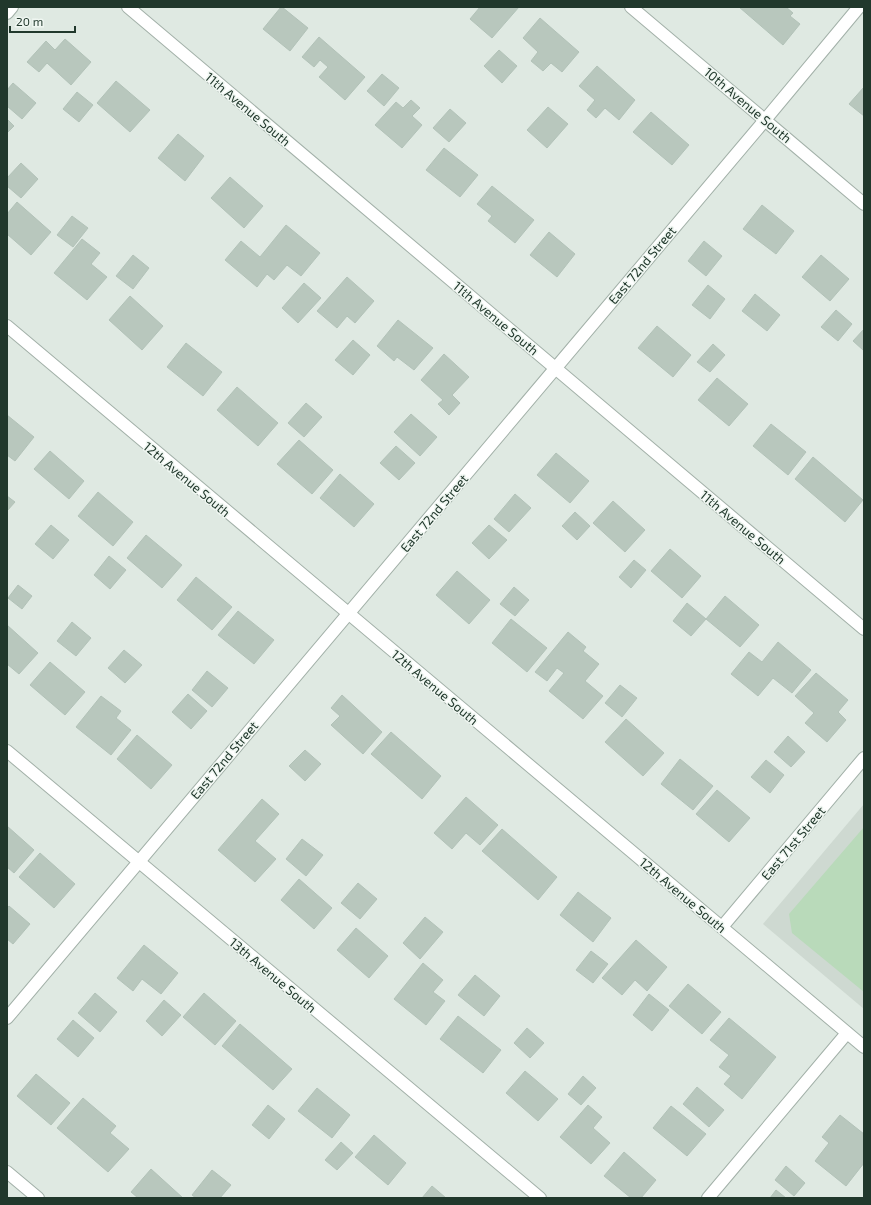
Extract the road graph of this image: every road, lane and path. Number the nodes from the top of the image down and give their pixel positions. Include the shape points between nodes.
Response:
1 (12, 7) edge
2 (128, 7) edge
3 (631, 7) edge
4 (860, 7) edge
5 (7, 13) edge
6 (765, 120) junction
7 (864, 204) edge
8 (7, 326) edge
9 (555, 368) junction
10 (348, 615) junction
11 (864, 629) edge
12 (7, 751) edge
13 (864, 758) edge
14 (138, 862) junction
15 (722, 927) junction
16 (7, 1018) edge
17 (847, 1033) junction
18 (864, 1047) edge
19 (7, 1172) edge
20 (38, 1198) edge
21 (540, 1198) edge
22 (708, 1198) edge

1 - 5 street
2 - 9 street, 11th Avenue South
3 - 6 street, 10th Avenue South
4 - 6 street, East 72nd Street
6 - 7 street, 10th Avenue South
6 - 9 street, East 72nd Street
8 - 10 street, 12th Avenue South
9 - 10 street, East 72nd Street
9 - 11 street, 11th Avenue South
10 - 14 street, East 72nd Street
10 - 15 street, 12th Avenue South
12 - 14 street, 13th Avenue South
13 - 15 street, East 71st Street
14 - 16 street, East 72nd Street
14 - 21 street, 13th Avenue South
15 - 17 street, 12th Avenue South
17 - 18 street, 12th Avenue South
17 - 22 street
19 - 20 street

